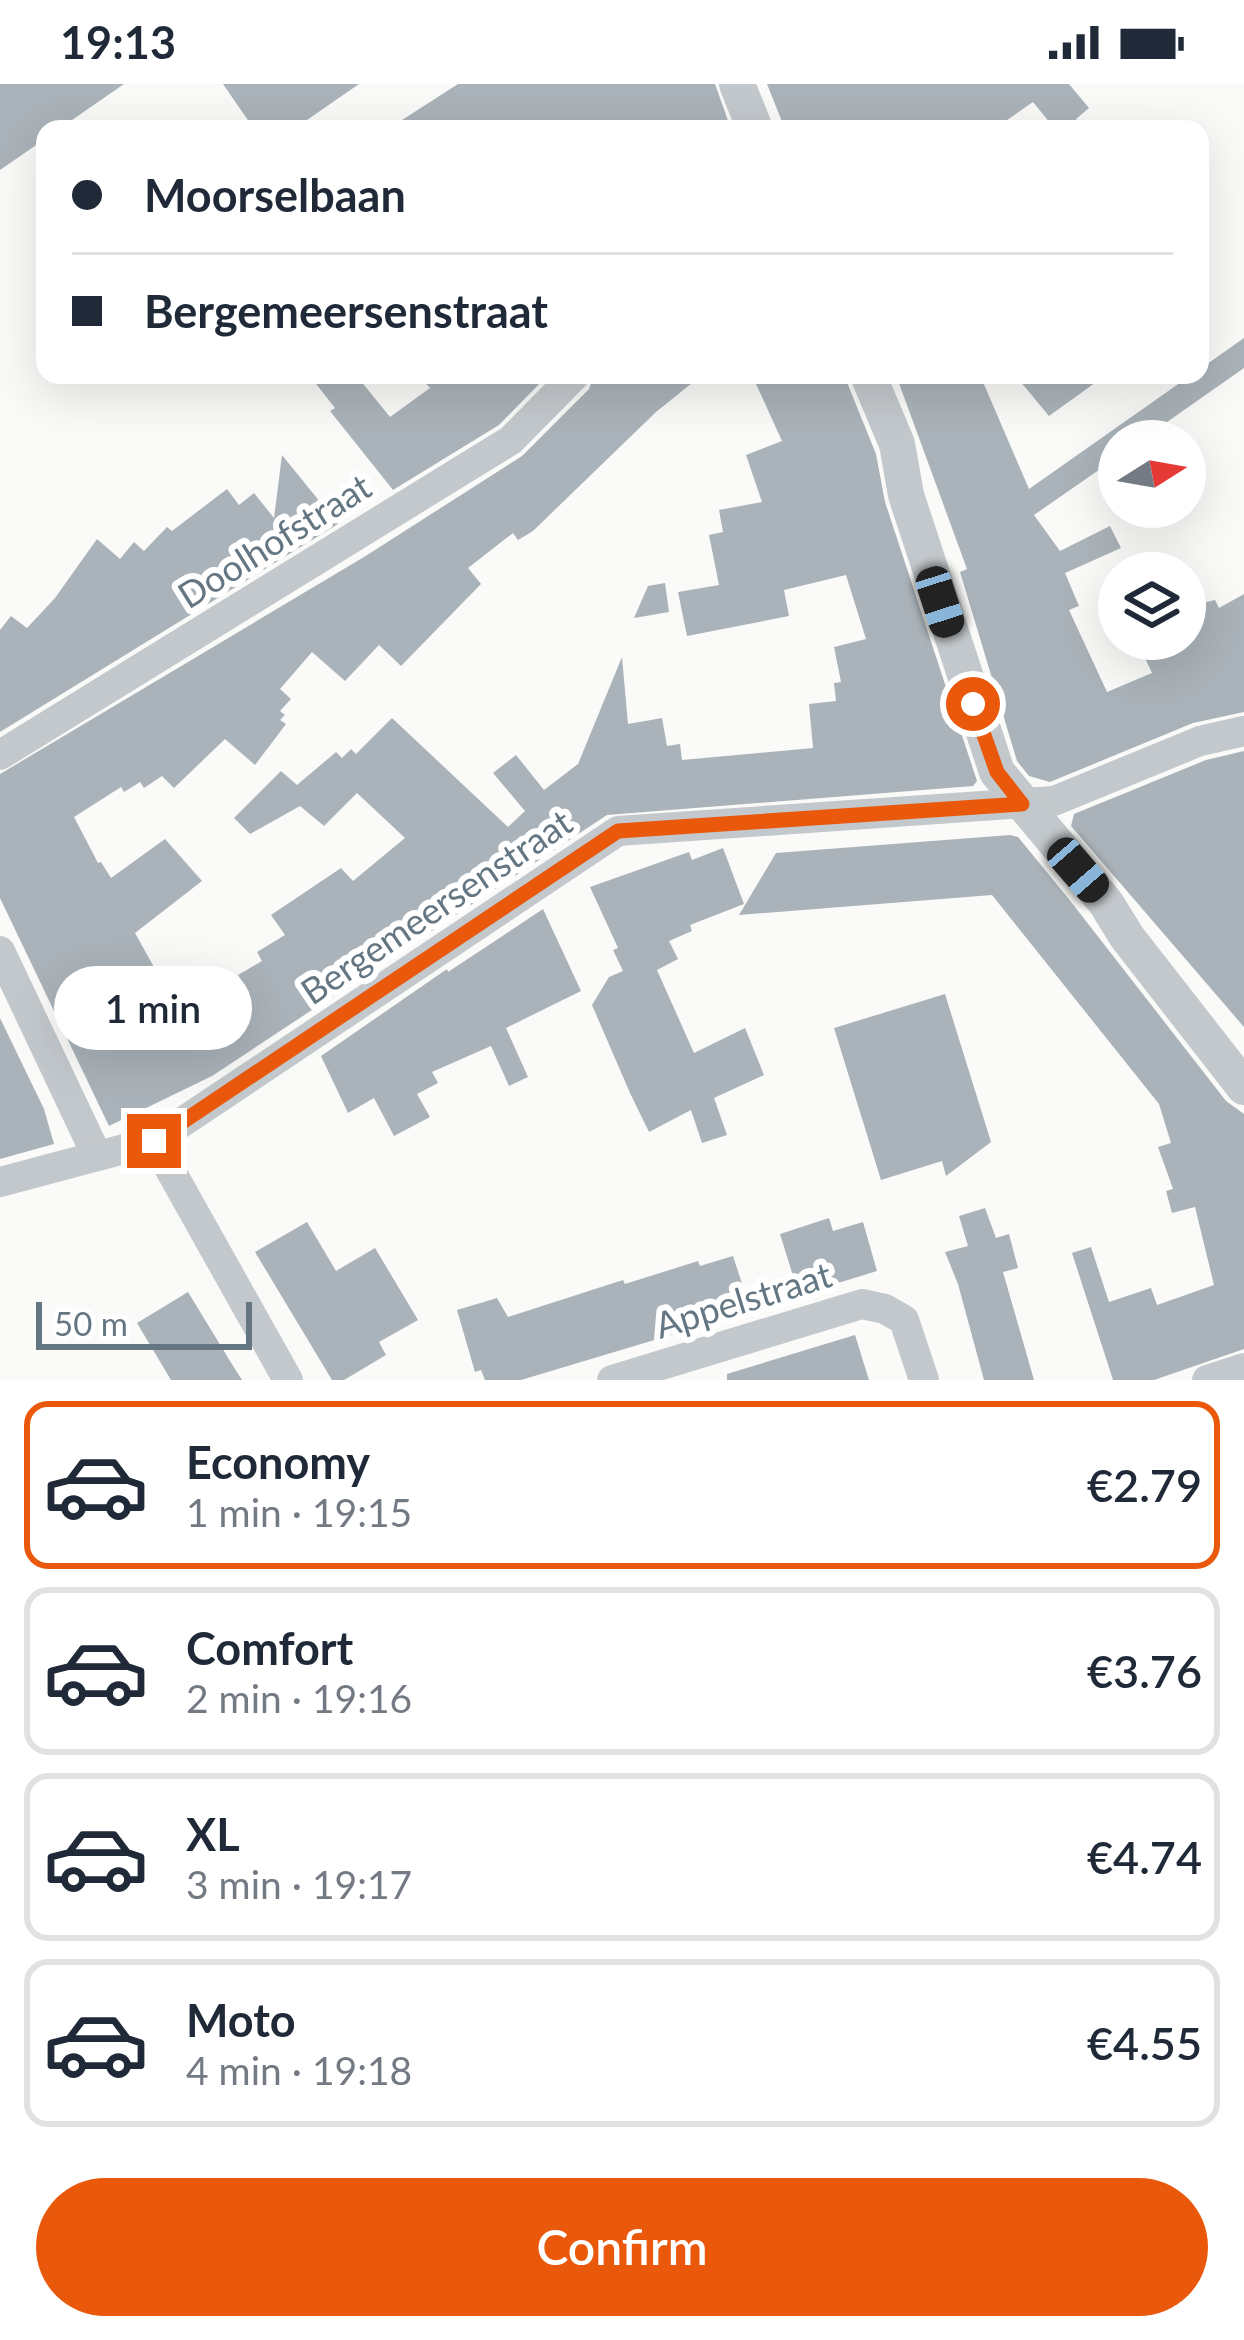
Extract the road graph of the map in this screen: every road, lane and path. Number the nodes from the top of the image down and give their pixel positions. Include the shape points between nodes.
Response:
1 (737, 84) edge
2 (751, 120) edge
3 (566, 384) edge
4 (872, 384) edge
5 (1244, 731) edge
6 (0, 754) edge
7 (1022, 804) junction
8 (0, 951) edge
9 (1244, 1087) edge
10 (154, 1141) junction
11 (97, 1156) junction
12 (0, 1182) edge
13 (1244, 1368) edge
14 (288, 1380) edge
15 (612, 1380) edge
16 (924, 1380) edge
17 (1207, 1380) edge

1 - 2 street
3 - 6 street, Doolhofstraat via 511,440
4 - 7 street via 984,738
5 - 7 street, Bergemeersenstraat via 1054,801
7 - 9 street
7 - 10 street, Bergemeersenstraat via 618,831
8 - 11 street
10 - 11 street, Bergemeersenstraat
10 - 14 street
11 - 12 street, Bergemeersenstraat
13 - 17 street
15 - 16 street, Appelstraat via 862,1304 904,1320

